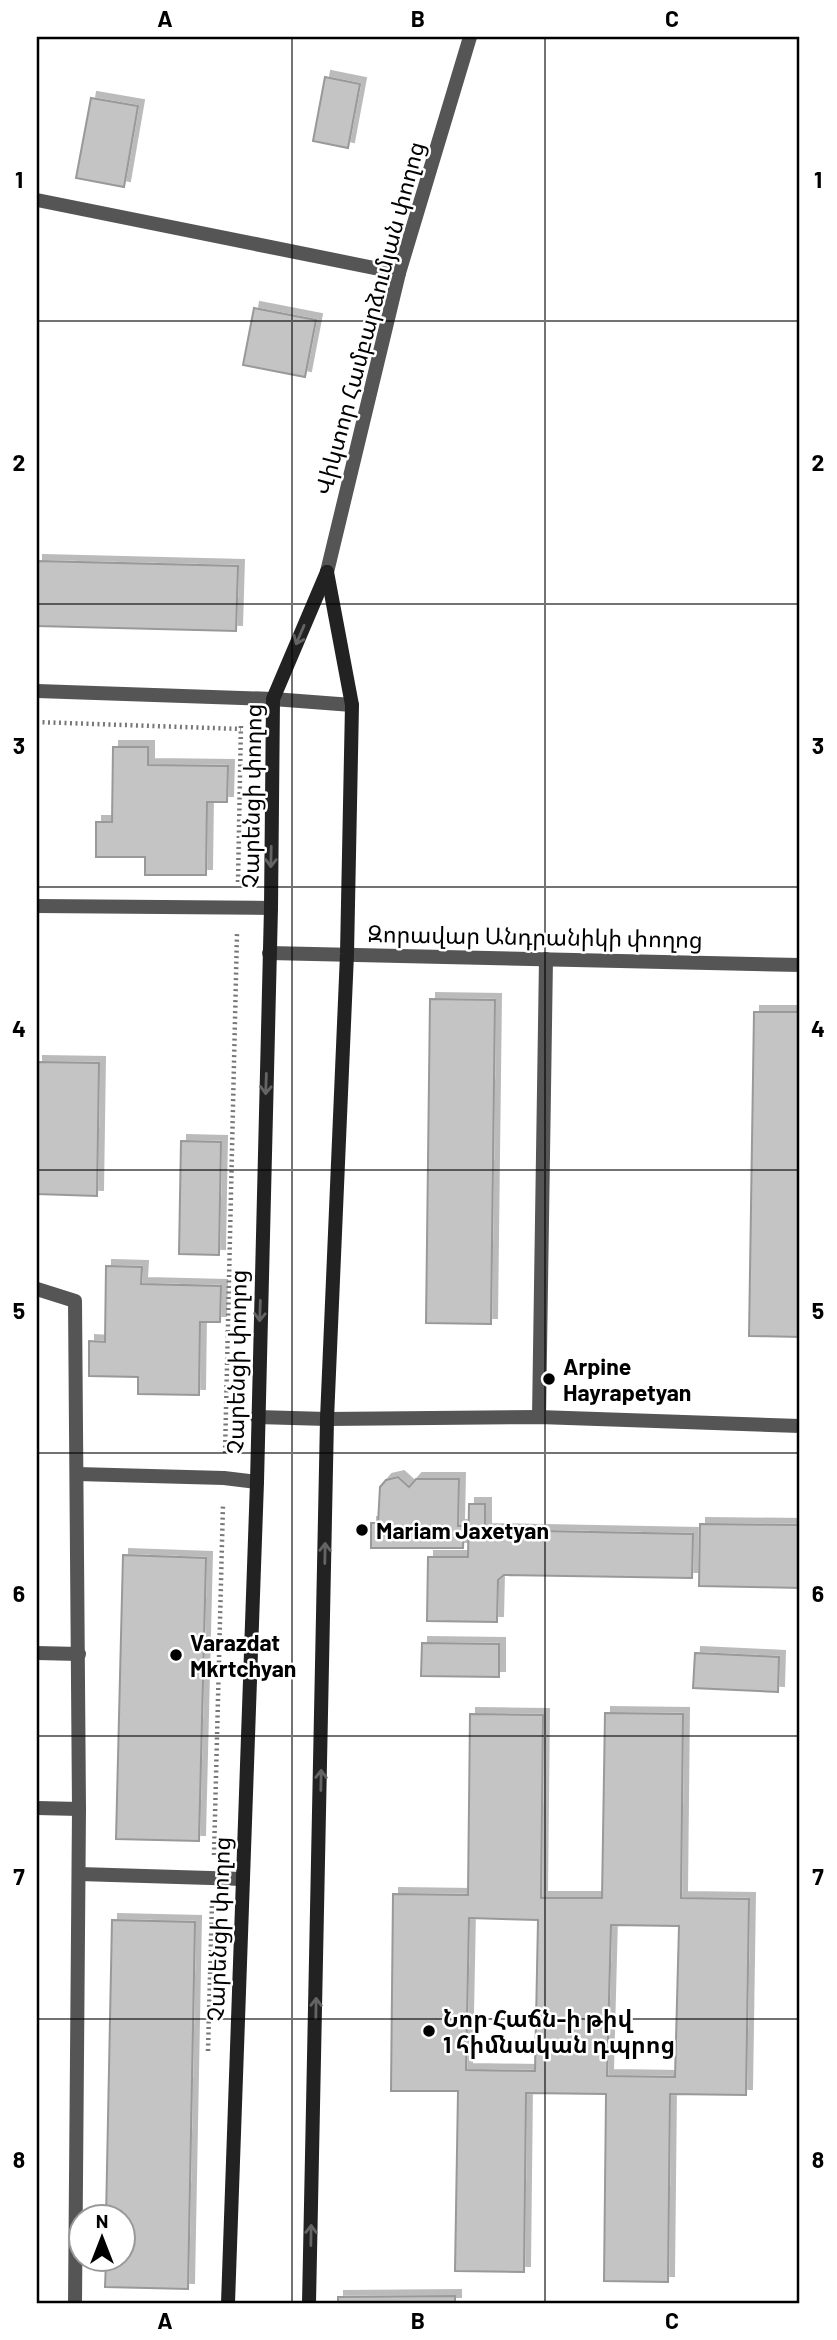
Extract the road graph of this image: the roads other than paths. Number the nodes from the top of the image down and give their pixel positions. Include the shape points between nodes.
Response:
1 (470, 37) edge
2 (37, 200) edge
3 (399, 273) junction
4 (327, 572) junction
5 (37, 691) edge
6 (273, 699) junction
7 (352, 705) junction
8 (37, 906) edge
9 (271, 908) junction
10 (269, 953) junction
11 (347, 954) junction
12 (546, 959) junction
13 (800, 965) edge
14 (37, 1289) edge
15 (257, 1417) junction
16 (539, 1417) junction
17 (327, 1419) junction
18 (800, 1426) edge
19 (77, 1474) junction
20 (257, 1482) junction
21 (37, 1653) edge
22 (79, 1654) junction
23 (37, 1808) edge
24 (79, 1809) junction
25 (79, 1874) junction
26 (243, 1879) junction
27 (75, 2303) edge
28 (228, 2303) edge
29 (309, 2303) edge

1 - 3 street, Վիկտոր Համբարձումյան փողոց
2 - 3 street
3 - 4 street, Վիկտոր Համբարձումյան փողոց
4 -> 6 street, Չարենցի փողոց
4 - 7 street
5 - 6 street
6 - 7 street
6 -> 9 street, Չարենցի փողոց
7 - 11 street
8 - 9 street
9 - 10 street, Չարենցի փողոց
10 - 11 street, Զորավար Անդրանիկի փողոց
10 -> 15 street, Չարենցի փողոց
11 - 12 street, Զորավար Անդրանիկի փողոց
11 - 17 street
12 - 13 street, Զորավար Անդրանիկի փողոց
12 - 16 street
14 - 19 street via 75,1301
15 - 17 street
15 - 20 street, Չարենցի փողոց
16 - 17 street
16 - 18 street
29 -> 17 street
19 - 20 street
19 - 22 street
20 - 26 street, Չարենցի փողոց
21 - 22 street
22 - 24 street
23 - 24 street
24 - 25 street
25 - 26 street
25 - 27 street
26 - 28 street, Չարենցի փողոց

